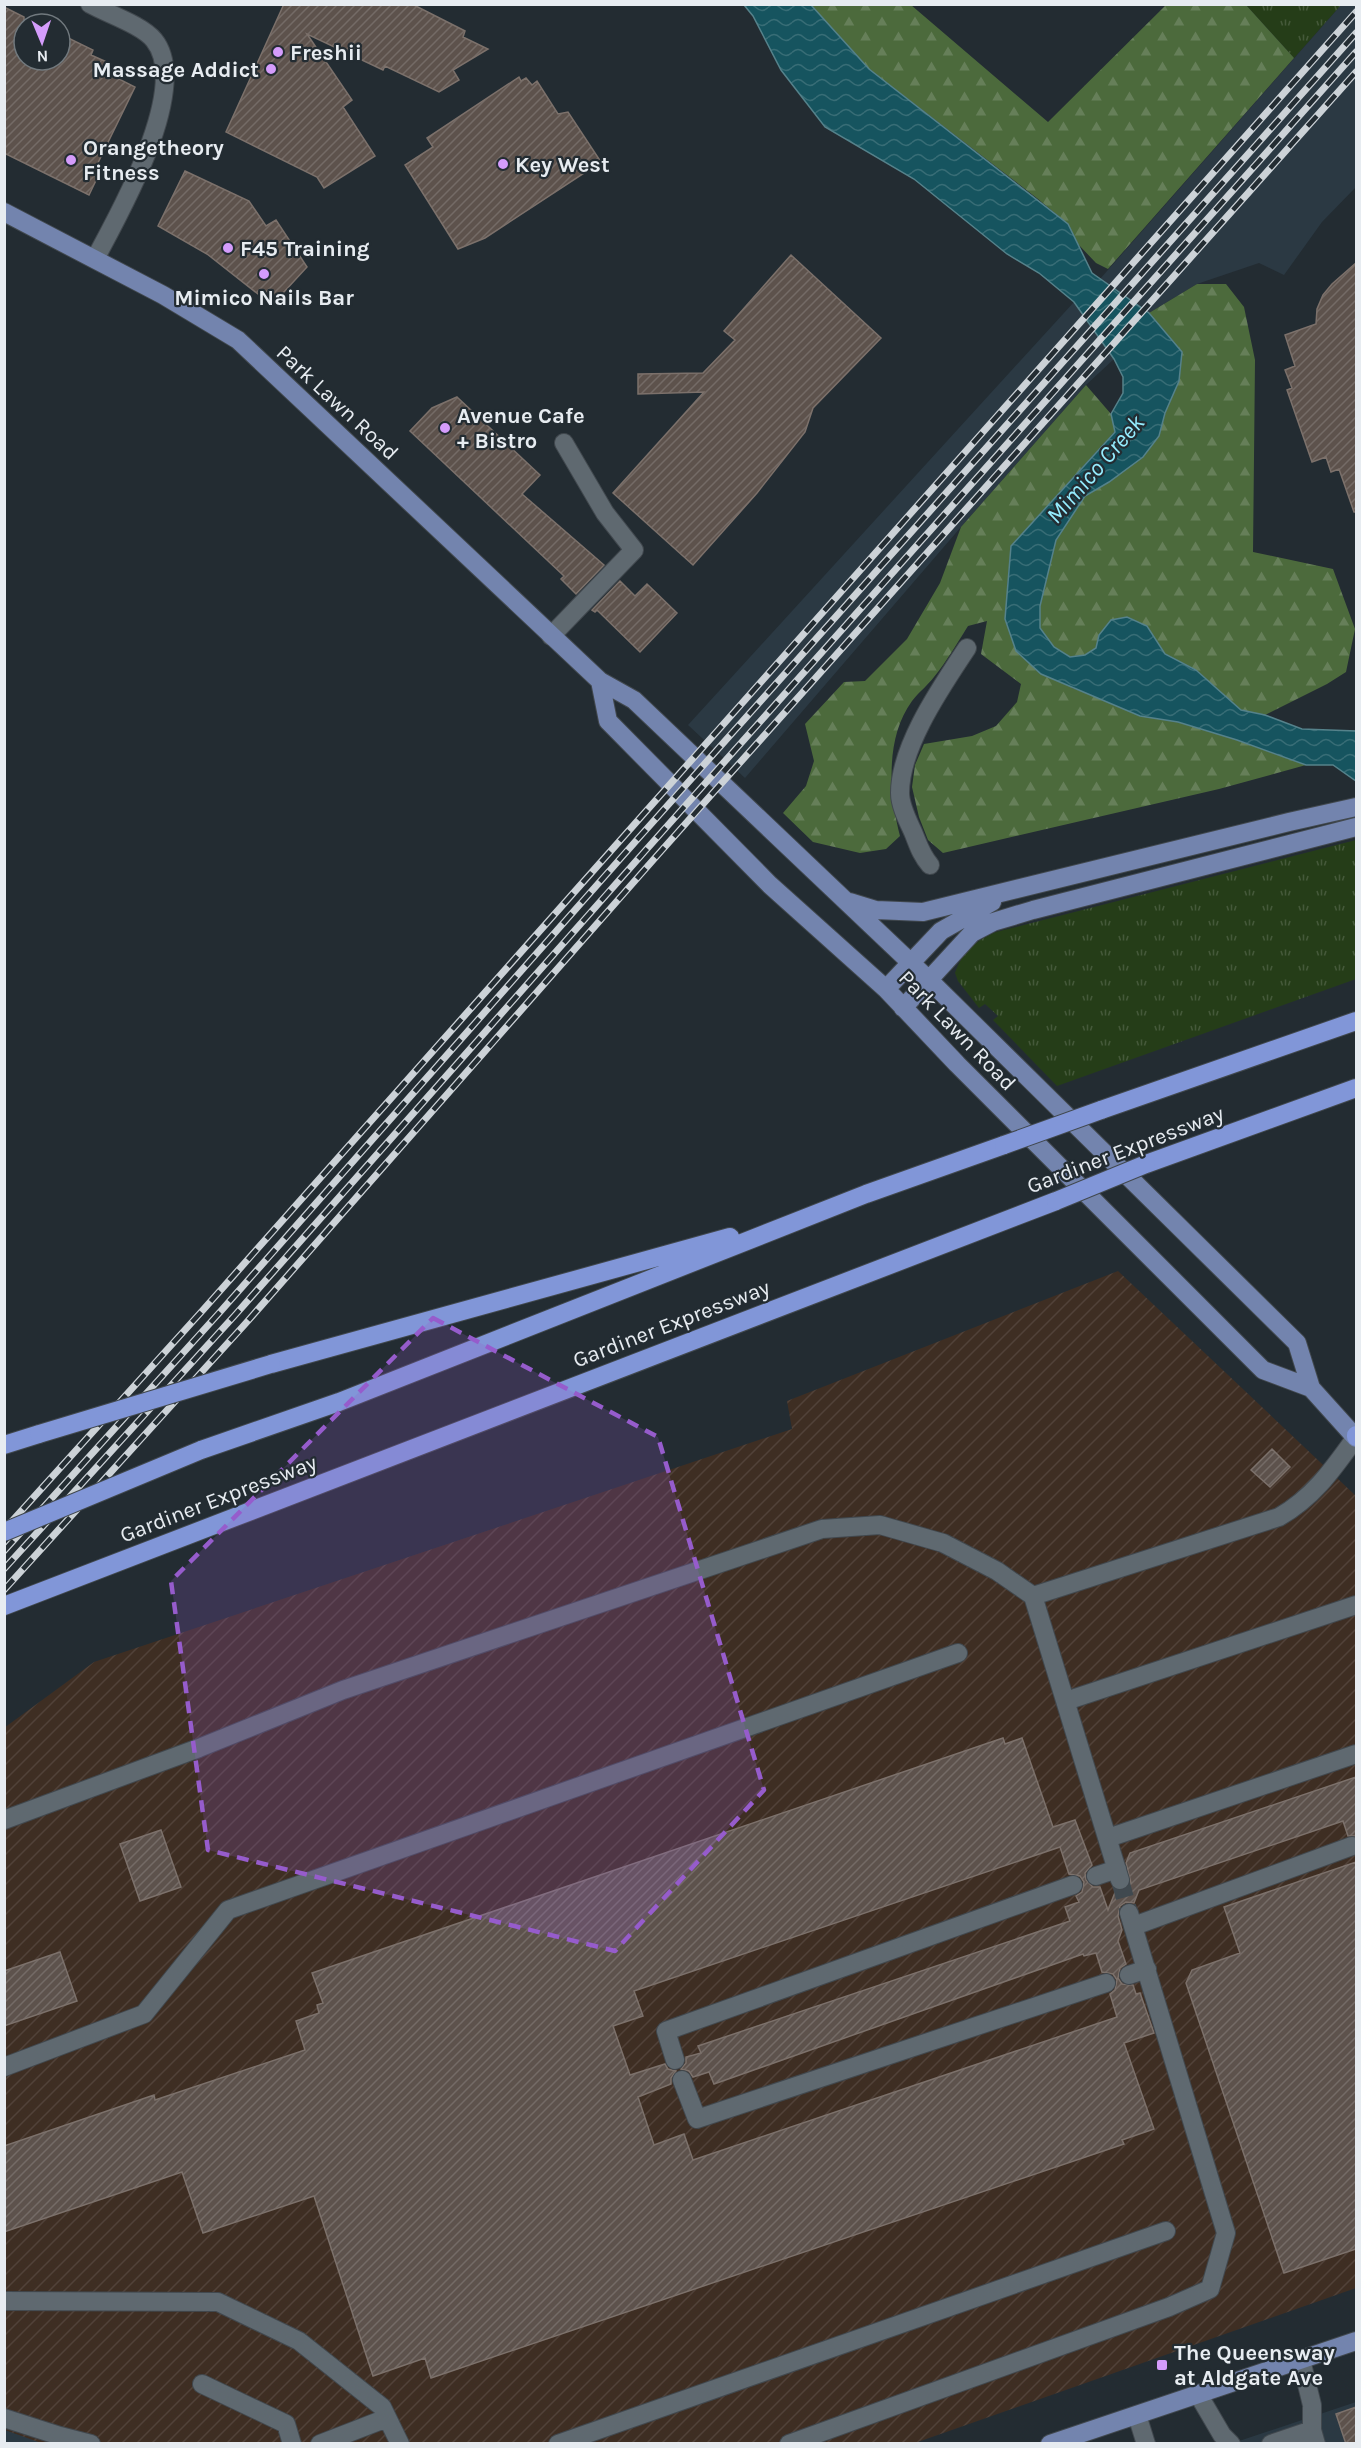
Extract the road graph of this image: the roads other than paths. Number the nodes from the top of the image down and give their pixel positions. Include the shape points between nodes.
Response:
1 (90, 4) edge
2 (4, 212) edge
3 (95, 259) junction
4 (564, 443) dead end
5 (551, 636) junction
6 (967, 648) dead end
7 (600, 681) junction
8 (1356, 807) edge
9 (1356, 827) edge
10 (930, 865) dead end
11 (1012, 891) junction
12 (843, 899) junction
13 (910, 962) junction
14 (930, 981) junction
15 (886, 989) junction
16 (903, 1008) junction
17 (1356, 1021) edge
18 (1356, 1088) edge
19 (866, 1194) junction
20 (1311, 1388) junction
21 (1356, 1437) edge
22 (4, 1445) edge
23 (4, 1532) edge
24 (1033, 1596) junction
25 (1356, 1605) edge
26 (4, 1606) edge
27 (958, 1653) dead end
28 (1066, 1701) junction
29 (1356, 1754) edge
30 (4, 1820) edge
31 (1108, 1838) junction
32 (1352, 1846) dead end
33 (1096, 1876) dead end
34 (1073, 1885) dead end
35 (1106, 1983) dead end
36 (675, 2060) dead end
37 (4, 2067) edge
38 (682, 2080) dead end
39 (1166, 2231) dead end
40 (4, 2301) edge
41 (1356, 2341) edge
42 (1300, 2360) junction
43 (202, 2384) dead end
44 (1198, 2394) junction
45 (1137, 2415) junction
46 (4, 2418) edge
47 (387, 2418) junction
48 (1314, 2437) edge
49 (90, 2444) edge
50 (292, 2444) edge
51 (320, 2444) edge
52 (400, 2444) edge
53 (558, 2444) edge
54 (789, 2444) edge
55 (1050, 2444) edge
56 (1146, 2444) edge
57 (1231, 2444) edge
58 (1271, 2444) edge

1 - 3 street via 146,32 158,46 164,70 163,99 155,133
2 - 3 main road, Park Lawn Road
3 - 5 main road, Park Lawn Road via 238,340
4 - 5 street via 604,513 634,550
5 - 7 main road, Park Lawn Road
6 - 10 street via 935,698 911,747 903,774 900,794 906,816
7 - 12 main road, Park Lawn Road via 634,700
7 - 15 main road, Park Lawn Road via 608,721 770,885
8 - 11 main road
9 - 14 main road via 993,922 972,933
11 - 12 main road via 923,912 876,910
11 - 13 main road via 941,931
12 - 13 main road, Park Lawn Road
13 - 14 main road, Park Lawn Road
13 - 15 main road
14 - 16 main road
14 - 20 main road, Park Lawn Road via 1298,1343
15 - 16 main road, Park Lawn Road
16 - 20 main road, Park Lawn Road via 1263,1370
17 - 19 highway, Gardiner Expressway, bridge
18 - 26 highway, Gardiner Expressway, bridge via 1146,1164
19 - 22 highway, bridge via 715,1241 271,1364
19 - 23 highway, Gardiner Expressway, bridge via 339,1402 201,1450
20 - 21 main road, Park Lawn Road
21 - 24 street via 1300,1505 1279,1517
24 - 28 street
24 - 30 street via 997,1571 943,1543 880,1525 822,1529 343,1690
25 - 28 street
27 - 37 street via 228,1910 144,2014
28 - 31 street
29 - 31 street
31 - 33 street via 1118,1875
32 - 54 street via 1132,1919 1138,1972 1226,2234 1210,2289
34 - 36 street via 666,2031
35 - 38 street via 697,2119
39 - 53 street
40 - 47 street via 218,2302 299,2341 382,2407
41 - 42 main road
42 - 44 main road
42 - 48 street via 1312,2405
43 - 50 street via 286,2424
44 - 45 main road
44 - 57 street
45 - 55 main road
45 - 56 street
46 - 49 street
47 - 51 street
47 - 52 street
48 - 58 street

